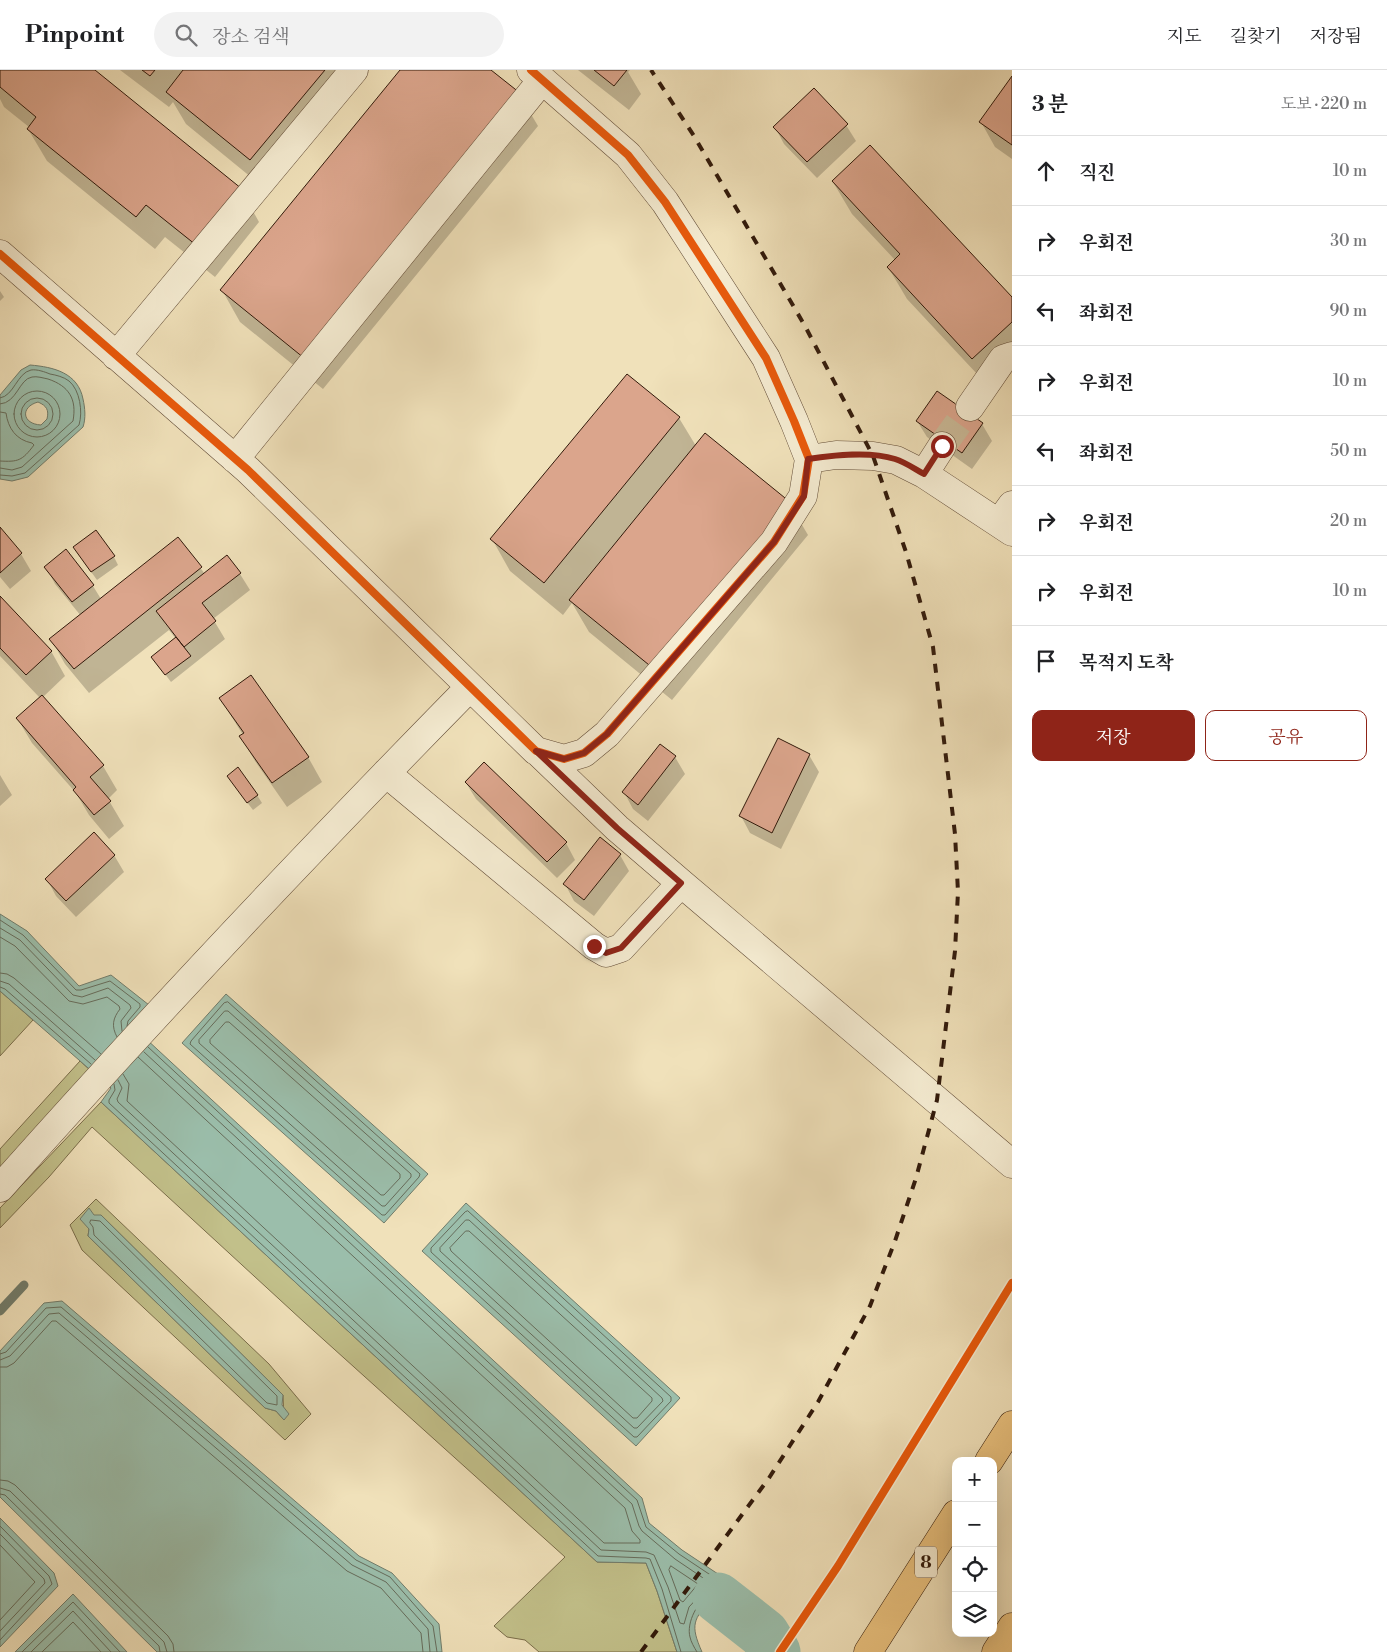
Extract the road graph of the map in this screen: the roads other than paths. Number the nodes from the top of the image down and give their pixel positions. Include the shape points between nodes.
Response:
1 (354, 70) edge
2 (537, 75) edge
3 (0, 254) edge
4 (116, 356) junction
5 (1012, 356) edge
6 (970, 407) tunnel mouth
7 (942, 446) tunnel mouth
8 (235, 459) junction
9 (808, 459) junction
10 (924, 474) junction
11 (1008, 520) edge
12 (470, 687) junction
13 (536, 751) junction
14 (386, 773) junction
15 (681, 883) junction
16 (1012, 1164) edge
17 (0, 1188) edge
18 (1012, 1425) edge
19 (992, 1457) edge
20 (952, 1520) edge
21 (1012, 1627) edge
22 (868, 1652) edge
23 (996, 1652) edge

1 - 4 street
2 - 8 street
2 - 9 street via 628,155 665,202 766,358
3 - 4 street
4 - 8 street
5 - 6 street via 1003,359
7 - 10 street
8 - 12 street
9 - 10 street via 836,455 873,456 896,460
9 - 13 street via 804,496 774,542 607,734 584,753 564,759
10 - 11 street
12 - 13 street
12 - 14 street
13 - 15 street
14 - 15 street via 606,953 621,948
14 - 17 street via 93,1084
15 - 16 street
18 - 19 highway
20 - 22 highway, 8
21 - 23 highway

